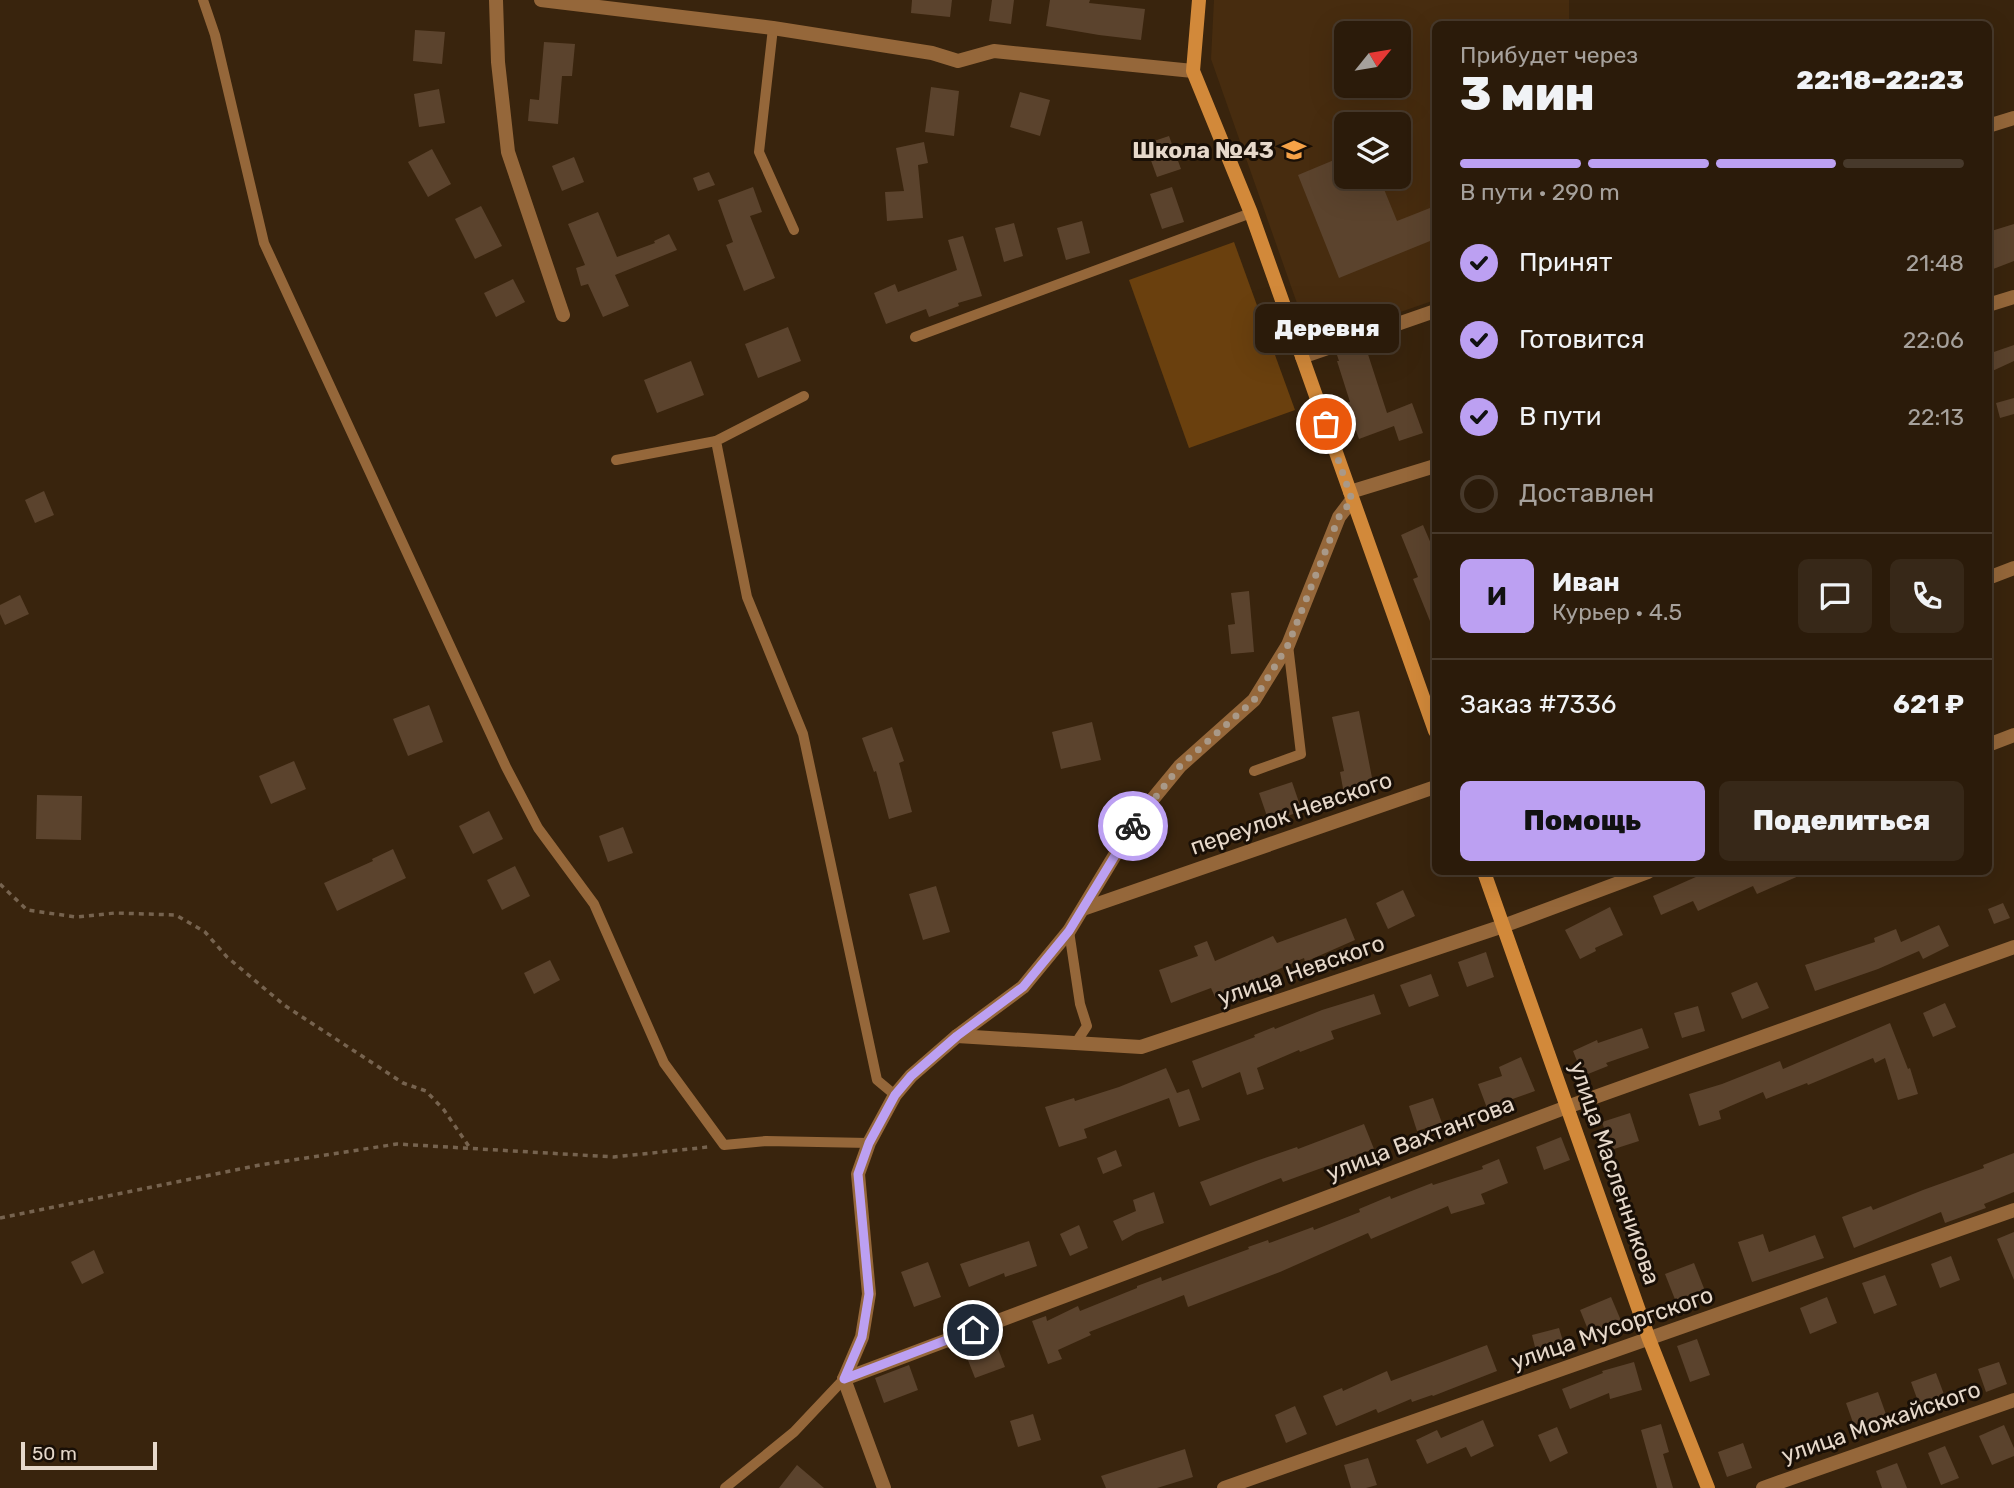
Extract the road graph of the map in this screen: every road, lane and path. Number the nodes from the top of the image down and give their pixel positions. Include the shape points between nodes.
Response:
1 (204, 0) edge
2 (496, 0) edge
3 (541, 0) edge
4 (1199, 0) edge
5 (774, 28) junction
6 (1193, 71) junction
7 (2014, 118) edge
8 (1992, 126) edge
9 (1251, 213) junction
10 (794, 230) dead end
11 (2014, 297) edge
12 (1992, 304) edge
13 (1432, 312) edge
14 (563, 315) dead end
15 (915, 337) dead end
16 (1302, 357) junction
17 (804, 396) dead end
18 (716, 440) junction
19 (616, 460) dead end
20 (1432, 467) edge
21 (1351, 496) junction
22 (2014, 568) edge
23 (1992, 576) edge
24 (1288, 645) junction
25 (1432, 723) edge
26 (2014, 735) edge
27 (1992, 743) edge
28 (1254, 771) dead end
29 (1432, 788) edge
30 (1485, 875) edge
31 (1640, 875) edge
32 (0, 884) edge
33 (1083, 909) junction
34 (1503, 926) junction
35 (1069, 931) junction
36 (2014, 947) edge
37 (957, 1036) junction
38 (1075, 1044) junction
39 (895, 1095) junction
40 (1567, 1107) junction
41 (869, 1143) junction
42 (724, 1145) junction
43 (470, 1149) junction
44 (2014, 1210) edge
45 (0, 1218) edge
46 (1649, 1339) junction
47 (844, 1379) junction
48 (2014, 1400) edge
49 (725, 1488) edge
50 (884, 1488) edge
51 (1224, 1488) edge
52 (1708, 1488) edge
53 (1763, 1488) edge

1 - 42 lane via 264,243 506,767 538,828 594,904 664,1063
2 - 14 street via 508,152
3 - 5 street
4 - 6 street
5 - 6 street via 932,52 958,61 994,51
5 - 10 lane via 759,152
6 - 9 street
7 - 8 street
9 - 15 lane
9 - 16 street
11 - 12 street
13 - 16 street
16 - 21 street
17 - 18 lane
18 - 19 lane
18 - 39 lane via 747,597 803,734 877,1080
20 - 21 street
21 - 24 street
21 - 25 street
22 - 23 street
24 - 28 lane via 1300,754
24 - 33 street via 1254,700 1180,766 1138,817
26 - 27 street
29 - 33 street, переулок Невского
30 - 34 street, улица Масленникова
31 - 34 street, улица Невского
32 - 43 path via 27,910 76,917 176,915 205,932 284,1005 403,1083 426,1091
33 - 35 street
34 - 38 street, улица Невского via 1141,1047
34 - 40 street, улица Масленникова
35 - 37 street via 1023,987
35 - 38 lane via 1087,1026
36 - 40 street, улица Вахтангова
37 - 38 street, улица Невского
37 - 39 street
39 - 41 street
40 - 46 street, улица Масленникова
40 - 47 street, улица Вахтангова
41 - 42 lane via 766,1140
41 - 47 street via 858,1174 869,1294 862,1337
42 - 43 path via 614,1157
43 - 45 path via 397,1144
44 - 46 street, улица Мусоргского
46 - 51 street, улица Мусоргского
46 - 52 street, улица Масленникова
47 - 49 lane via 794,1432
47 - 50 street
48 - 53 street, улица Можайского

